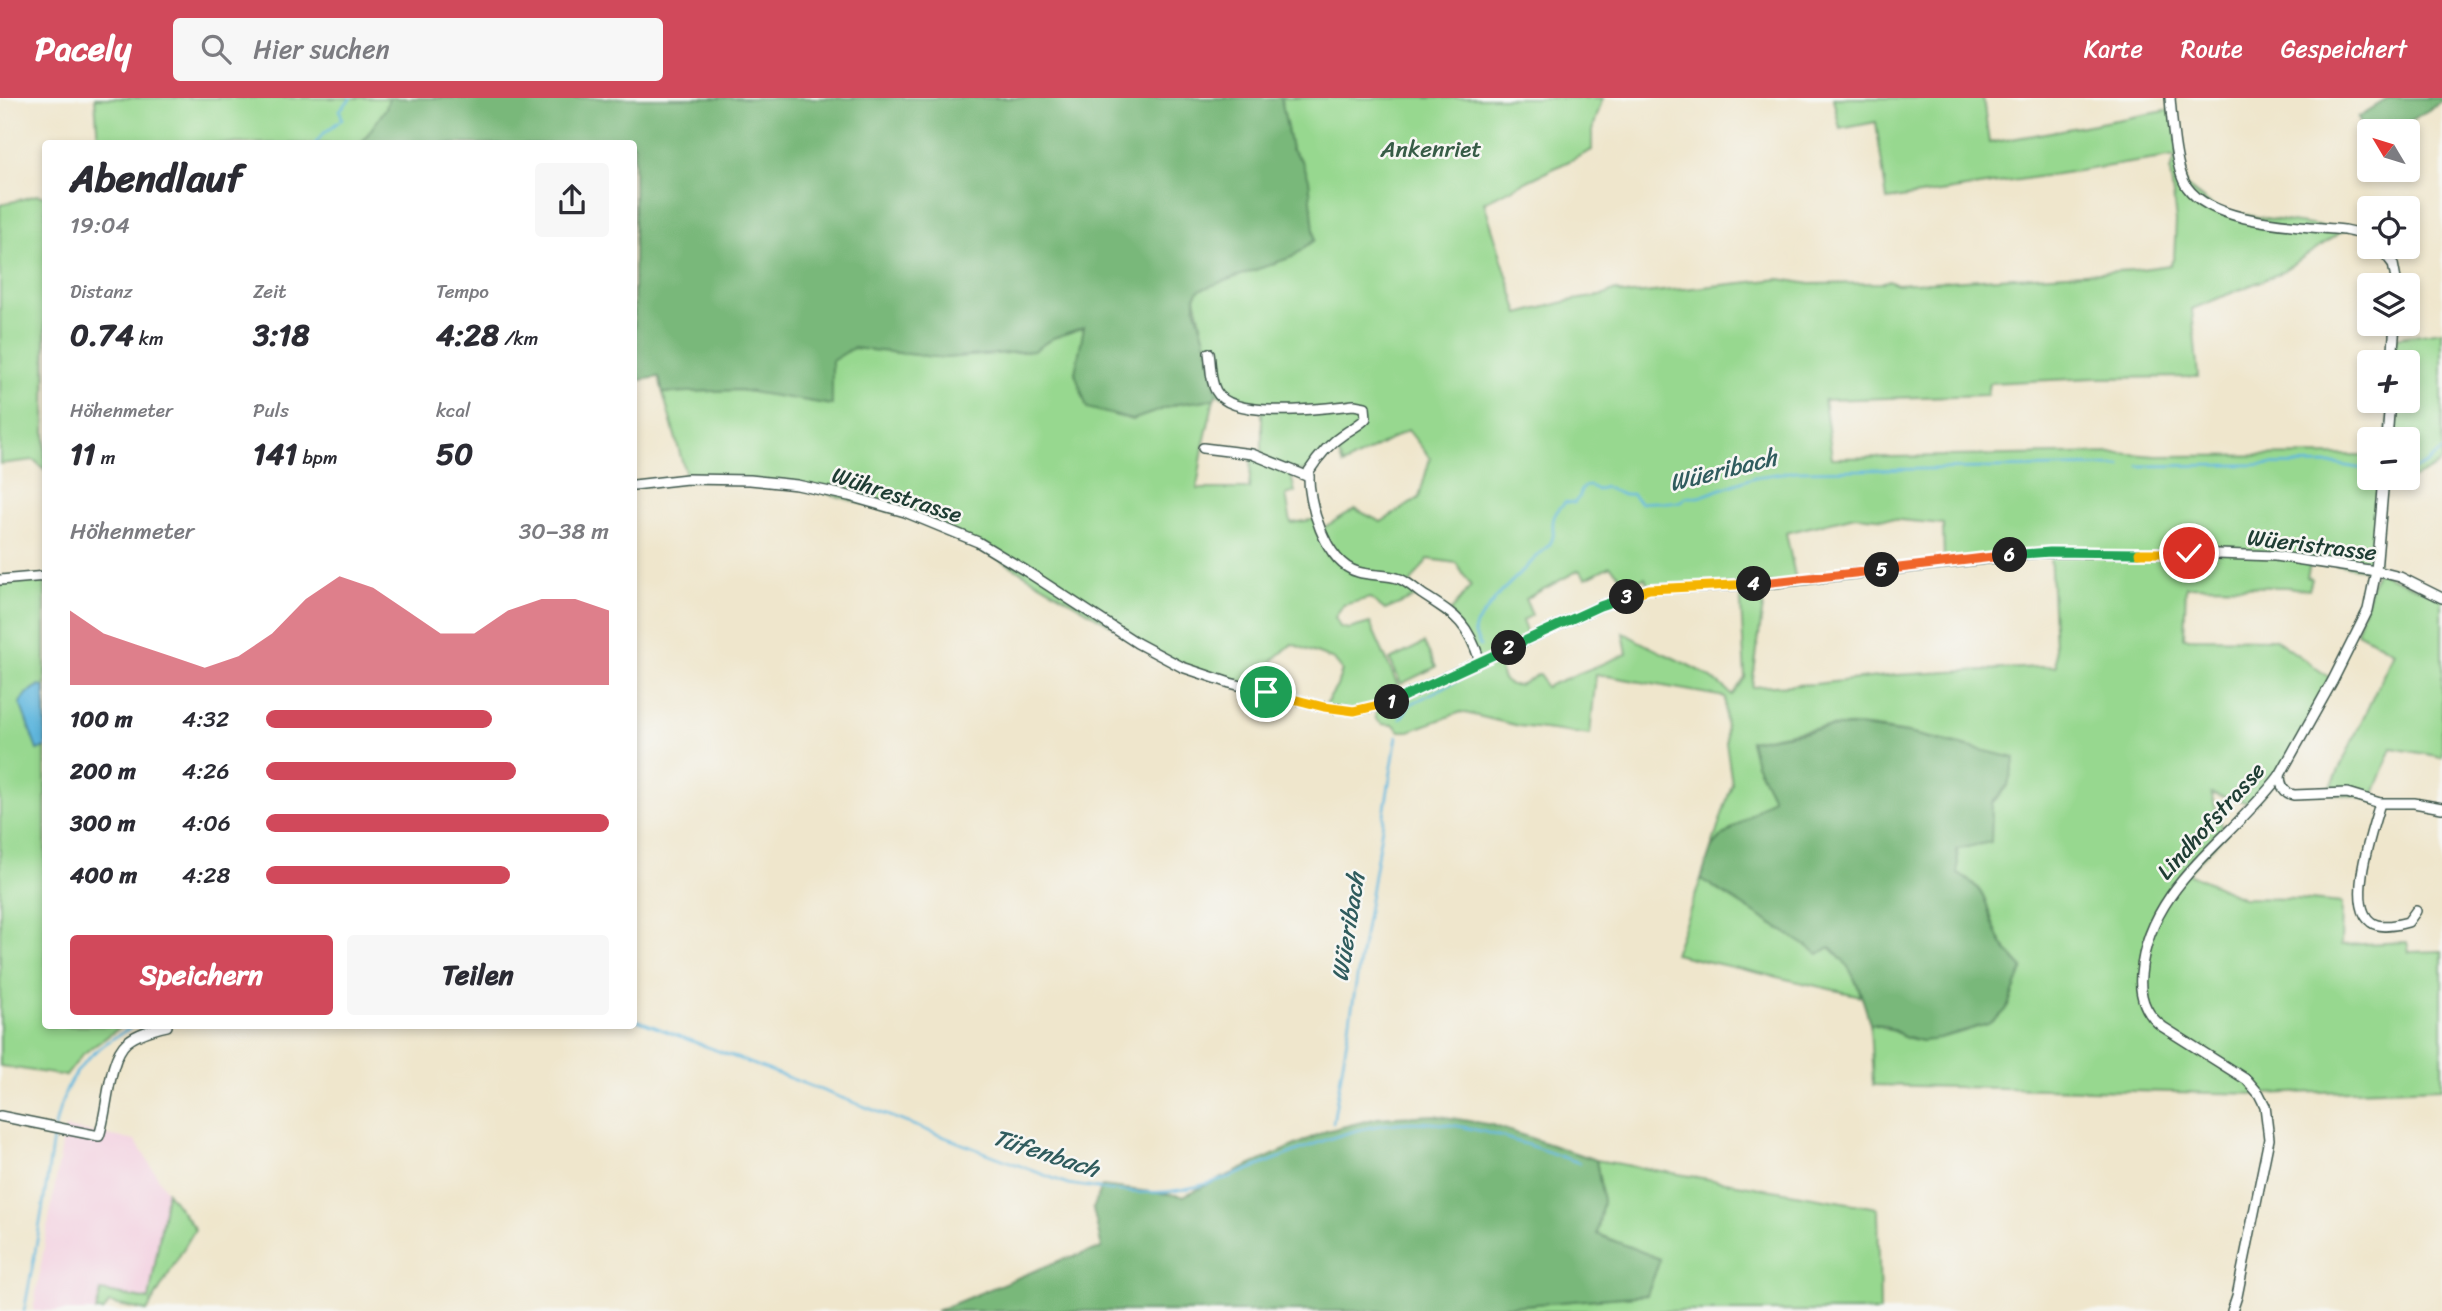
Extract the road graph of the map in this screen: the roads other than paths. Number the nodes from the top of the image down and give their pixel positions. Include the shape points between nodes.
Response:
1 (2170, 98) edge
2 (2357, 233) edge
3 (1209, 353) dead end
4 (1203, 448) dead end
5 (1309, 477) junction
6 (637, 485) edge
7 (2383, 490) edge
8 (2376, 571) junction
9 (42, 576) edge
10 (0, 580) edge
11 (2442, 598) edge
12 (1122, 634) joint
13 (1480, 661) junction
14 (2280, 775) junction
15 (2287, 793) junction
16 (2264, 794) junction
17 (2380, 803) junction
18 (2442, 808) edge
19 (2416, 911) dead end
20 (157, 1029) edge
21 (0, 1116) edge
22 (2232, 1311) edge

1 - 2 street via 2177,155 2186,186 2199,199 2242,218
3 - 5 street via 1214,386 1227,401 1262,410 1365,407 1366,418 1331,444 1314,463
4 - 5 street via 1252,454
5 - 13 street via 1317,519 1335,556 1359,572 1400,579 1450,612 1466,626
6 - 12 street, Wührestrasse via 687,479 750,480 797,485 905,512 978,542
7 - 8 street, Lindhofstrasse
8 - 11 street, Wüeristrasse via 2400,577
8 - 13 street, Wüeristrasse via 2276,556 2050,552 1766,584 1649,589 1600,606
8 - 14 street, Lindhofstrasse via 2374,591 2357,632
9 - 10 street
12 - 13 street, Wüeristrasse via 1206,675 1354,711 1392,702
14 - 15 street
14 - 16 street, Lindhofstrasse
15 - 16 street
15 - 17 street via 2347,793
16 - 22 street, Lindhofstrasse via 2175,887 2150,936 2141,972 2144,1003 2156,1021 2247,1080 2265,1107 2269,1139
17 - 18 street
17 - 19 street via 2365,855 2359,899 2365,916 2377,926 2408,922
20 - 21 street via 125,1043 116,1062 99,1136

